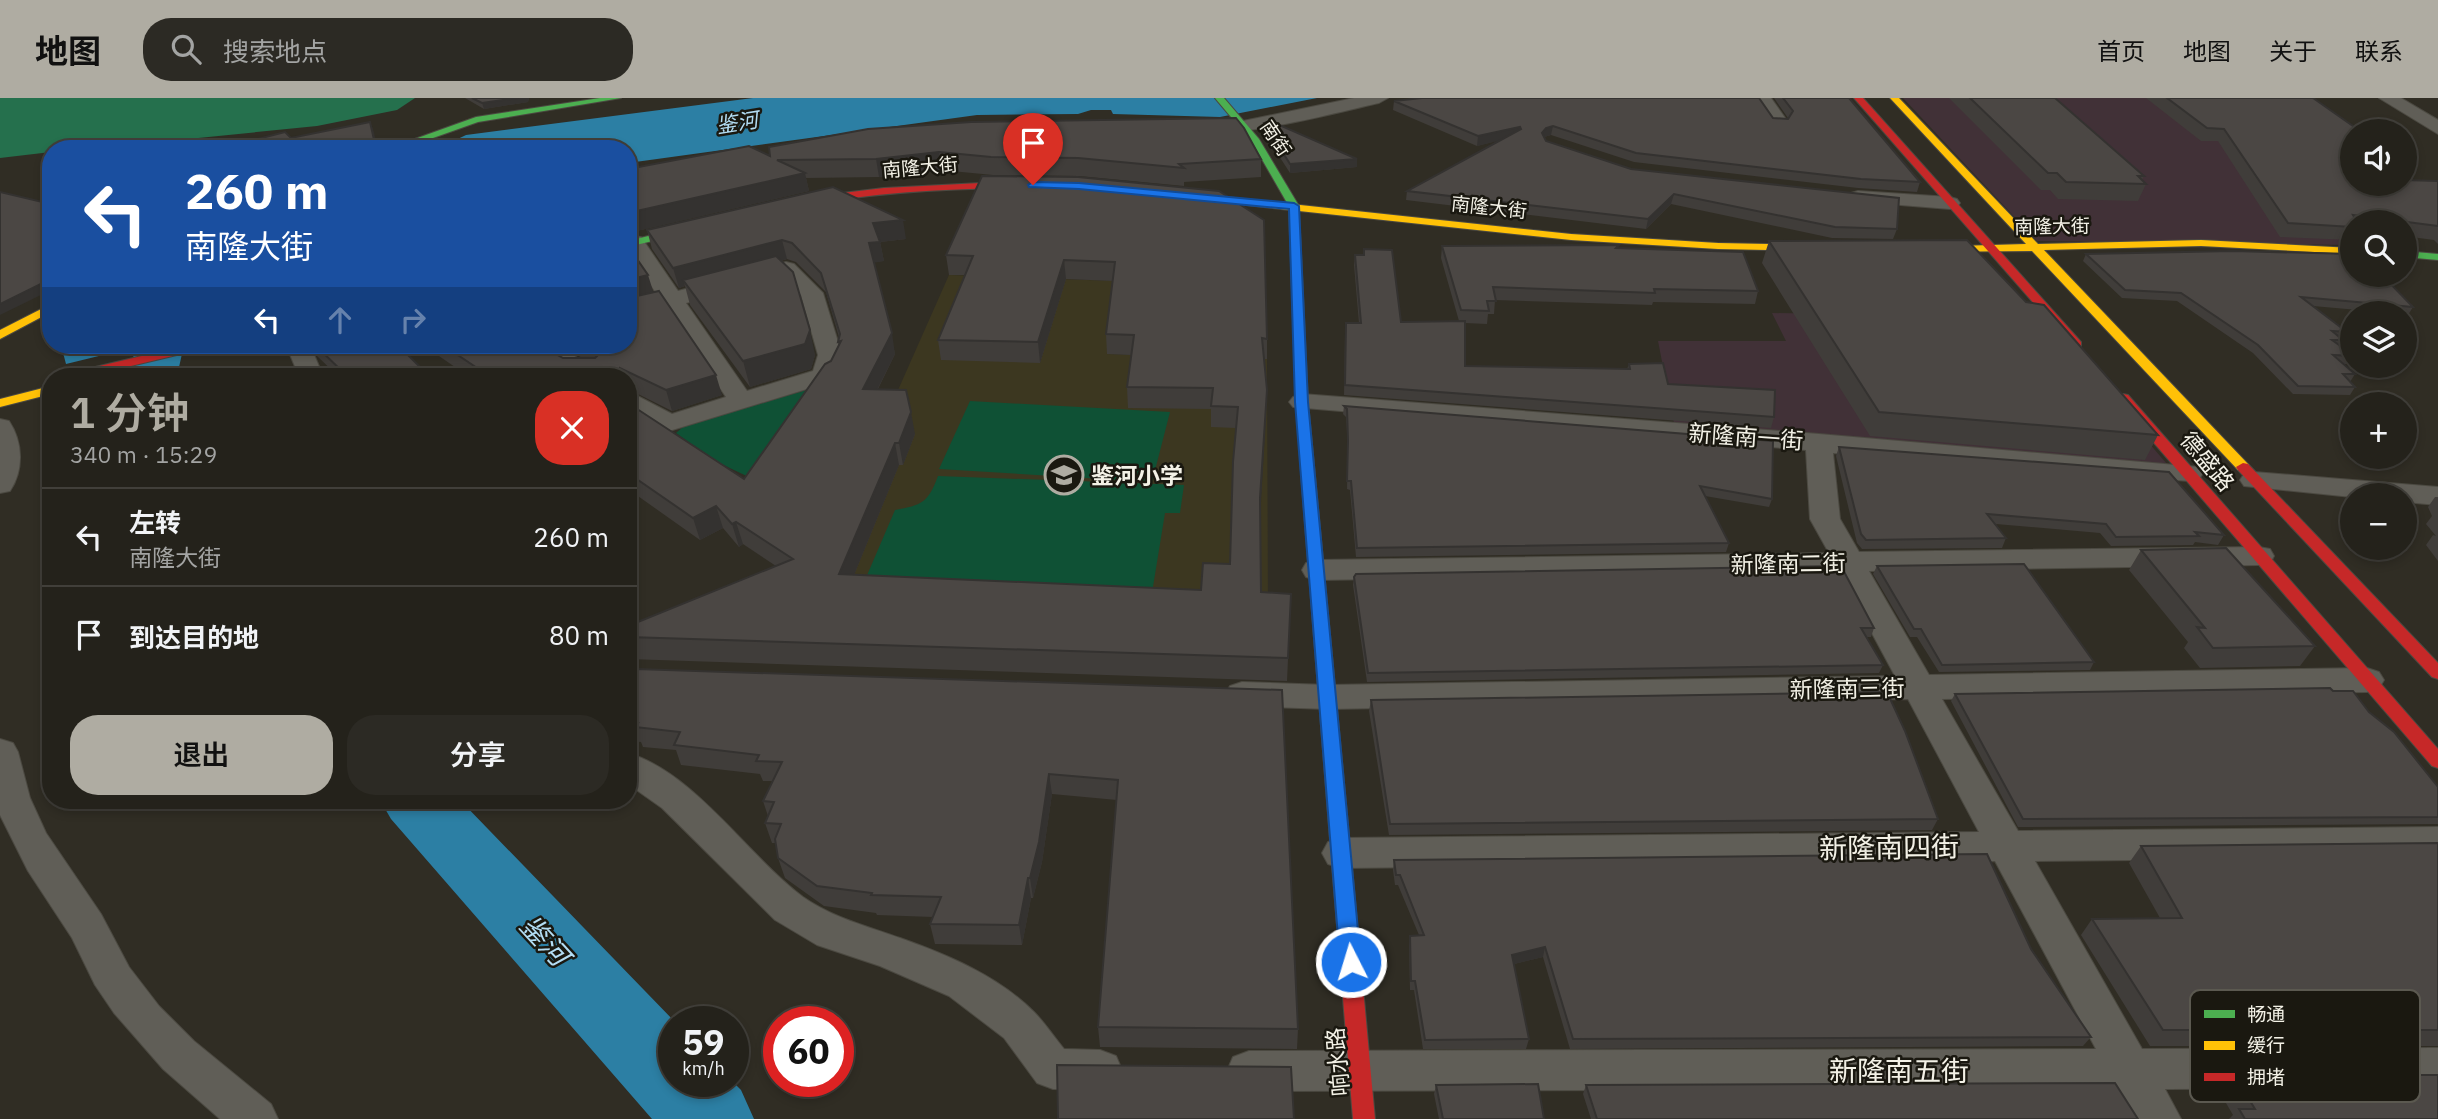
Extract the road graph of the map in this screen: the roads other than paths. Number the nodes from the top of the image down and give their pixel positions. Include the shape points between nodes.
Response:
1 (617, 98) edge
2 (1380, 98) edge
3 (1762, 98) edge
4 (1858, 98) edge
5 (1894, 98) edge
6 (2388, 98) edge
7 (1224, 104) edge
8 (1779, 122) edge
9 (1195, 127) edge
10 (1243, 127) junction
11 (2438, 128) edge
12 (418, 140) edge
13 (1041, 185) edge
14 (1160, 193) edge
15 (1844, 195) edge
16 (1951, 203) junction
17 (1294, 206) junction
18 (781, 208) edge
19 (718, 223) edge
20 (637, 242) edge
21 (1829, 248) edge
22 (1989, 248) junction
23 (2033, 248) junction
24 (1913, 250) edge
25 (2340, 250) edge
26 (637, 251) edge
27 (2417, 255) edge
28 (2438, 257) edge
29 (674, 299) junction
30 (637, 309) edge
31 (42, 312) edge
32 (0, 335) edge
33 (173, 354) edge
34 (181, 354) edge
35 (553, 354) edge
36 (2088, 358) edge
37 (110, 368) edge
38 (133, 368) edge
39 (575, 368) edge
40 (42, 385) edge
41 (2116, 389) edge
42 (42, 391) edge
43 (5, 397) edge
44 (742, 402) junction
45 (1302, 402) junction
46 (637, 404) edge
47 (0, 427) edge
48 (1819, 442) junction
49 (2189, 473) junction
50 (2254, 480) junction
51 (0, 485) edge
52 (2438, 496) edge
53 (2259, 556) junction
54 (1849, 562) junction
55 (1317, 570) junction
56 (2438, 673) edge
57 (2367, 680) junction
58 (1918, 687) junction
59 (1216, 693) edge
60 (1328, 697) junction
61 (2438, 761) edge
62 (2, 772) edge
63 (637, 772) edge
64 (2438, 842) edge
65 (2006, 846) junction
66 (1341, 853) junction
67 (2420, 1068) edge
68 (2438, 1068) edge
69 (2130, 1069) junction
70 (2190, 1069) edge
71 (1137, 1070) edge
72 (1207, 1071) edge
73 (1360, 1072) junction
74 (255, 1119) edge
75 (1364, 1119) edge
76 (2158, 1119) edge

1 - 12 main road via 476,120
2 - 10 street
3 - 8 street
4 - 16 main road
5 - 23 main road
6 - 11 street
7 - 10 main road, 南街
9 - 10 street
10 - 17 main road, 南街
13 - 18 main road, 南隆大街 via 964,184 831,196
14 - 17 main road, 南隆大街
15 - 16 street
16 - 22 main road
17 - 21 main road, 南隆大街 via 1571,237
17 - 45 main road, 响水路
19 - 20 main road
22 - 23 main road, 南隆大街
22 - 24 main road, 南隆大街
22 - 36 main road
23 - 25 main road, 南隆大街 via 2201,243
23 - 50 main road
26 - 29 street
27 - 28 main road
29 - 30 street
29 - 44 street
29 - 44 street via 786,269 812,293 830,355 824,376
31 - 32 main road
33 - 37 main road
34 - 38 main road
35 - 39 street
40 - 43 main road
41 - 49 main road, 德盛路
42 - 43 main road
44 - 46 street via 669,423
45 - 48 street, 新隆南一街
45 - 55 main road, 响水路
47 - 51 street via 8,454
48 - 49 street, 新隆南一街
48 - 54 street via 1825,519
49 - 53 main road, 德盛路
50 - 52 street
50 - 56 main road
53 - 54 street, 新隆南二街
53 - 57 main road, 德盛路
54 - 55 street, 新隆南二街
54 - 58 street
55 - 60 main road, 响水路
57 - 58 street, 新隆南三街
57 - 61 main road, 德盛路
58 - 60 street, 新隆南三街
58 - 65 street
59 - 60 street, 新隆南三街
60 - 66 main road, 响水路
62 - 74 street via 35,850 83,921 113,979 181,1057
63 - 71 street via 675,799 789,908 831,933 964,983 1018,1025 1053,1069
64 - 65 street, 新隆南四街
65 - 66 street, 新隆南四街
65 - 69 street
66 - 73 main road, 响水路
67 - 68 street, 新隆南五街
69 - 70 street, 新隆南五街
69 - 73 street, 新隆南五街
69 - 76 street
72 - 73 street, 新隆南五街
73 - 75 main road, 响水路

